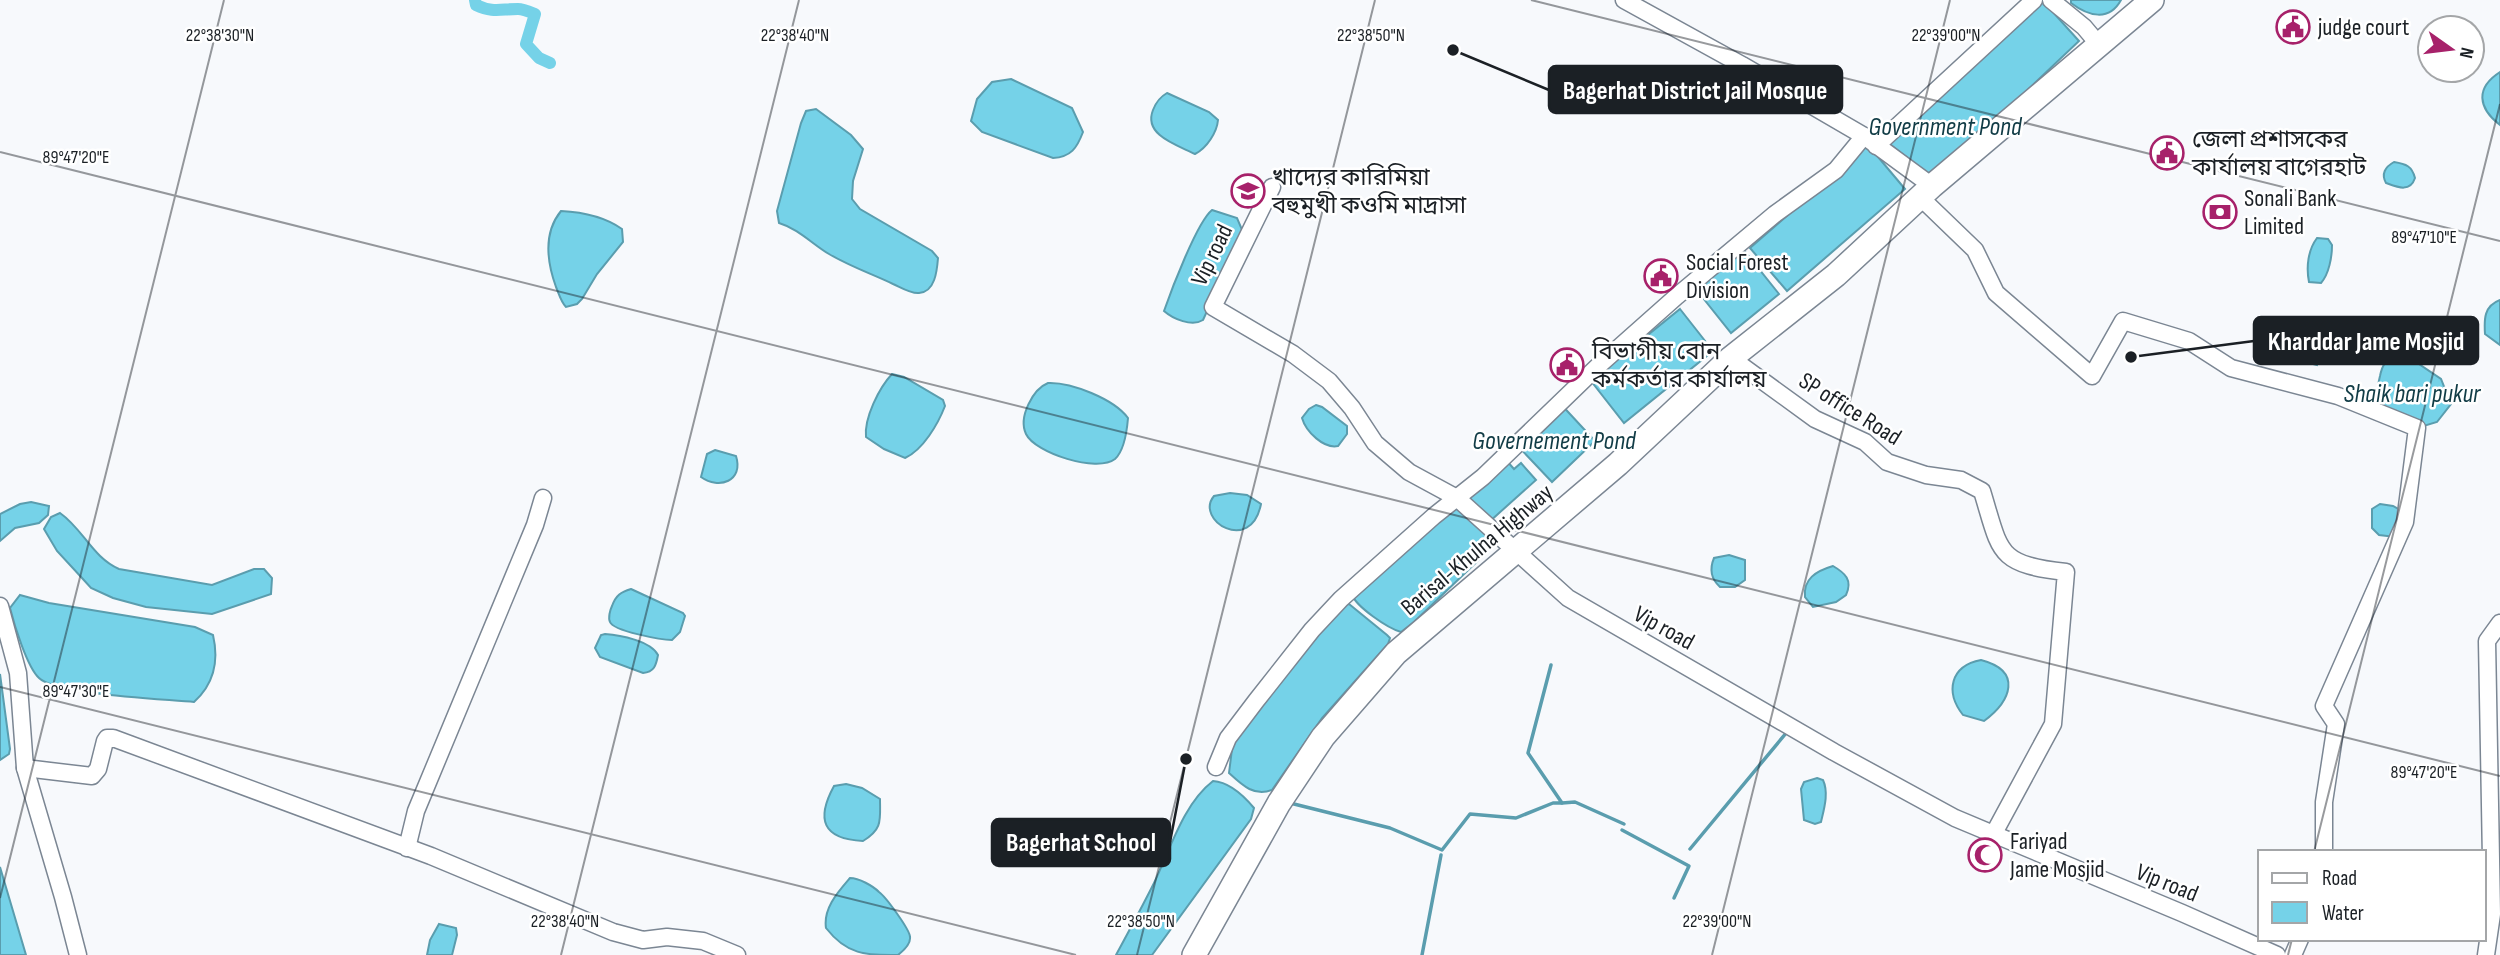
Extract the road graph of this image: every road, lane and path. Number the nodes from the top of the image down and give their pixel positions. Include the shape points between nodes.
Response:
1 (1624, 0) edge
2 (2034, 0) edge
3 (2052, 0) edge
4 (2152, 0) edge
5 (2100, 46) junction
6 (1870, 141) junction
7 (1272, 187) dead end
8 (1926, 192) junction
9 (1731, 358) junction
10 (543, 498) dead end
11 (1457, 498) junction
12 (1515, 551) junction
13 (0, 606) edge
14 (2500, 623) edge
15 (1216, 767) dead end
16 (25, 768) junction
17 (1993, 835) junction
18 (407, 848) junction
19 (2324, 850) edge
20 (78, 955) edge
21 (737, 955) edge
22 (1194, 955) edge
23 (2277, 955) edge
24 (2486, 955) edge

1 - 6 street
2 - 6 street
3 - 5 street
4 - 5 highway, Barisal-Khulna Highway
5 - 8 highway, Barisal-Khulna Highway
6 - 8 street
6 - 11 street via 1677,296
7 - 11 street, Vip road via 1213,307 1329,381 1375,443 1409,472
8 - 9 highway, Barisal-Khulna Highway via 1836,275
8 - 19 street via 1975,250 1996,293 2092,376 2123,321 2189,341 2231,368 2338,396 2417,428 2405,522 2324,706 2336,724 2325,802
9 - 12 highway, Barisal-Khulna Highway via 1618,464
9 - 17 street, SP office Road via 1815,419 1865,442 1887,462 1961,480 1982,491 1997,542 2006,556 2066,572 2053,724
10 - 18 street via 416,811
11 - 12 street, Vip road
11 - 15 street via 1312,630 1228,738
12 - 17 street, Vip road via 1568,598 1615,626 1834,752
12 - 22 highway, Barisal-Khulna Highway via 1396,653 1323,737 1258,837
13 - 16 street via 18,673
14 - 24 street via 2487,641 2492,914
16 - 18 street via 92,776 105,741 113,738
16 - 20 street
17 - 23 street, Vip road
18 - 21 street via 613,932 643,940 703,941

